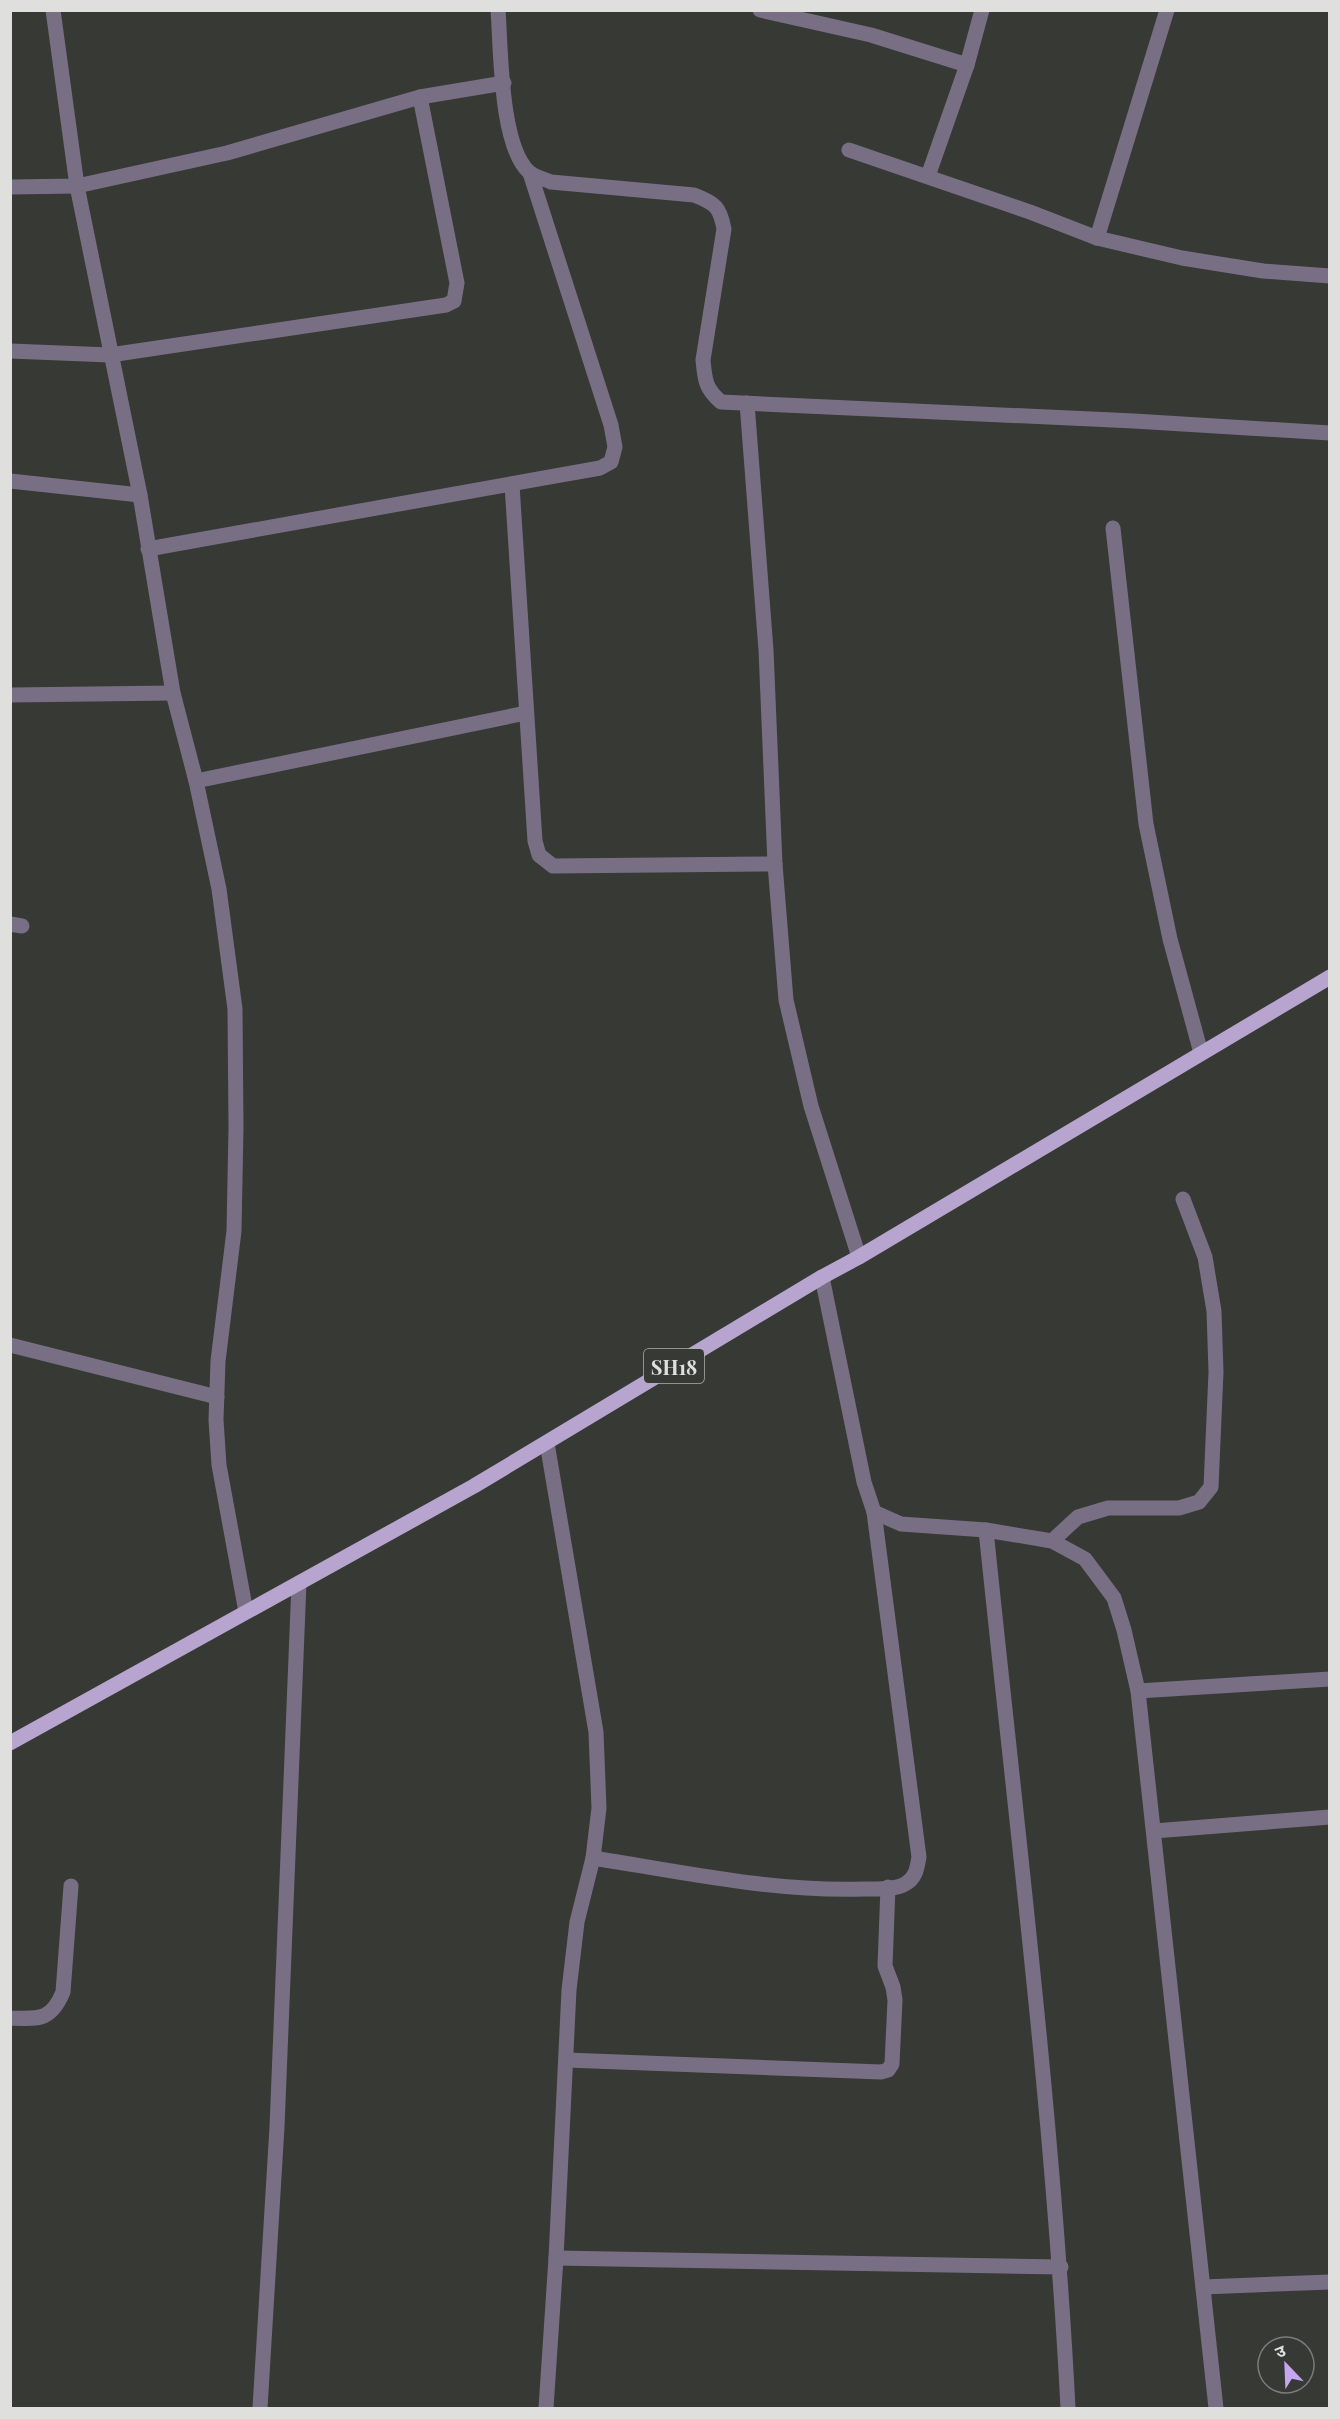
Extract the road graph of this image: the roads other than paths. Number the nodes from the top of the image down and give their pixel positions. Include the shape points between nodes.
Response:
1 (53, 10) edge
2 (498, 10) edge
3 (760, 10) edge
4 (982, 10) edge
5 (1167, 10) edge
6 (967, 65) junction
7 (504, 83) junction
8 (420, 97) junction
9 (849, 150) dead end
10 (530, 173) junction
11 (928, 176) junction
12 (77, 186) junction
13 (10, 187) edge
14 (1098, 238) junction
15 (1329, 276) edge
16 (10, 351) edge
17 (110, 355) junction
18 (747, 403) junction
19 (1329, 433) edge
20 (10, 481) edge
21 (512, 485) junction
22 (140, 495) junction
23 (1113, 528) dead end
24 (148, 549) junction
25 (173, 693) junction
26 (10, 695) edge
27 (526, 713) junction
28 (196, 781) junction
29 (775, 864) junction
30 (1329, 977) edge
31 (1202, 1053) junction
32 (1183, 1199) dead end
33 (859, 1257) junction
34 (822, 1277) junction
35 (10, 1345) edge
36 (217, 1396) junction
37 (547, 1443) junction
38 (874, 1512) junction
39 (986, 1530) junction
40 (1052, 1541) junction
41 (299, 1584) junction
42 (246, 1612) junction
43 (1329, 1679) edge
44 (1138, 1690) junction
45 (10, 1743) edge
46 (1329, 1817) edge
47 (1154, 1831) junction
48 (593, 1858) junction
49 (71, 1886) dead end
50 (888, 1887) junction
51 (10, 2018) edge
52 (566, 2060) junction
53 (556, 2258) junction
54 (1061, 2267) junction
55 (1329, 2282) edge
56 (1203, 2287) junction
57 (260, 2409) edge
58 (546, 2409) edge
59 (1068, 2409) edge
60 (1216, 2409) edge

1 - 12 street
2 - 7 street
3 - 6 street via 871,35
4 - 6 street
5 - 14 street
6 - 11 street
7 - 8 street
7 - 10 street via 508,128 517,155
8 - 12 street via 227,153
8 - 17 street via 457,283 453,301
9 - 11 street
10 - 18 street via 551,182 694,195 720,211 724,229 703,360 705,379 710,392 721,402
10 - 21 street via 615,447 611,462 600,468
11 - 14 street
12 - 13 street
12 - 17 street
14 - 15 street via 1182,258 1263,271
16 - 17 street
17 - 22 street
18 - 19 street
18 - 29 street via 766,650
20 - 22 street
21 - 24 street
21 - 27 street
22 - 24 street
23 - 31 street via 1146,824 1170,939
24 - 25 street
25 - 26 street
25 - 28 street
27 - 28 street
27 - 29 street via 535,841 539,855 553,866
28 - 36 street via 219,889 235,1009 234,1231
29 - 33 street via 786,1000 811,1106
30 - 31 main road, SH18
31 - 33 main road, SH18
32 - 40 street via 1205,1257 1214,1311 1216,1372 1211,1487 1199,1502 1179,1508 1108,1508 1078,1517
33 - 34 main road, SH18
34 - 37 main road, SH18
34 - 38 street via 864,1482
35 - 36 street
36 - 42 street via 219,1465
37 - 41 main road, SH18
37 - 48 street via 596,1732 599,1808
38 - 39 street via 901,1524
38 - 50 street via 919,1857 915,1875 904,1885
39 - 40 street
39 - 54 street via 1029,1921
40 - 44 street via 1085,1559 1114,1598
41 - 42 main road, SH18
41 - 57 street via 277,2127
42 - 45 main road, SH18
43 - 44 street
44 - 47 street
46 - 47 street
47 - 56 street
48 - 50 street via 755,1884 828,1890
48 - 52 street via 576,1933
49 - 51 street via 63,1992 56,2008 36,2019
50 - 52 street via 885,1966 896,2000 892,2064 888,2070
52 - 53 street
53 - 54 street
53 - 58 street
54 - 59 street
55 - 56 street
56 - 60 street

